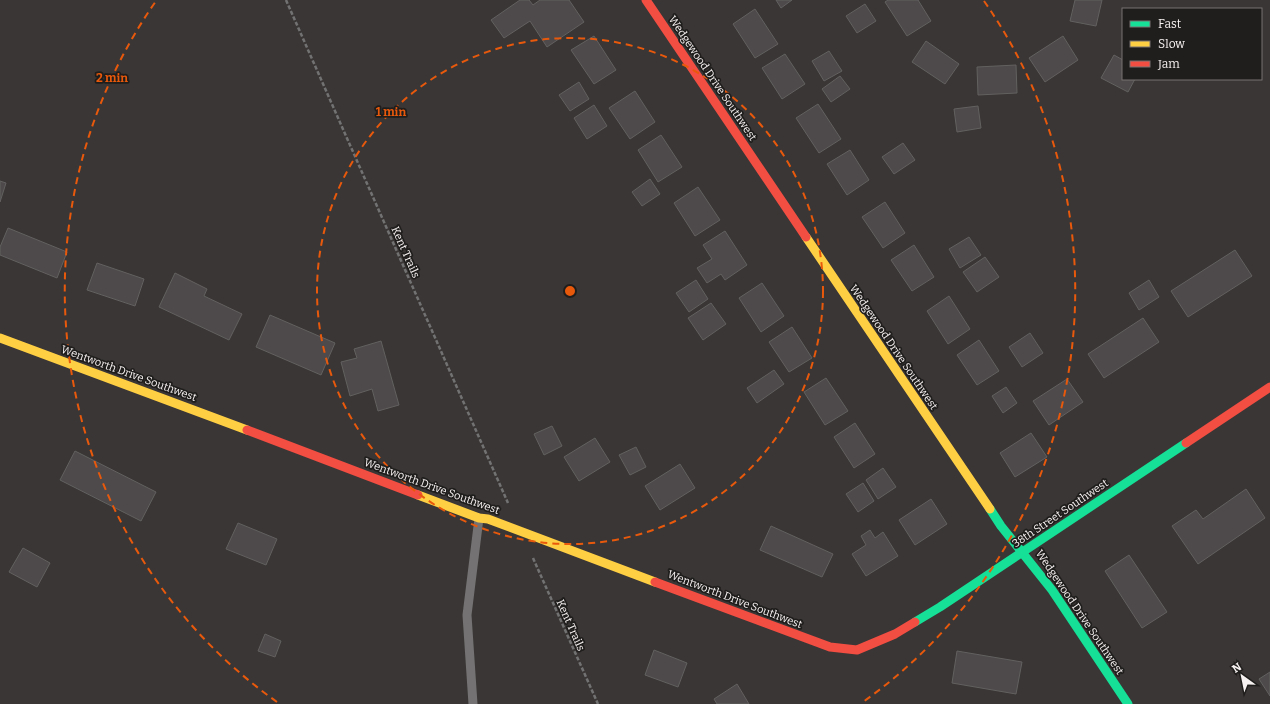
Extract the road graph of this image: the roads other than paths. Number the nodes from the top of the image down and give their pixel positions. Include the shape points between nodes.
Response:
1 (646, 0) edge
2 (0, 338) edge
3 (1270, 388) edge
4 (479, 518) junction
5 (1024, 552) junction
6 (857, 650) joint
7 (473, 704) edge
8 (1128, 704) edge

1 - 5 street, Wedgewood Drive Southwest via 1001,526
2 - 4 street, Wentworth Drive Southwest
3 - 5 street, 38th Street Southwest
4 - 6 street, Wentworth Drive Southwest via 488,519 830,647
4 - 7 lane via 466,615
5 - 6 street, 38th Street Southwest via 895,634
5 - 8 street, Wedgewood Drive Southwest

